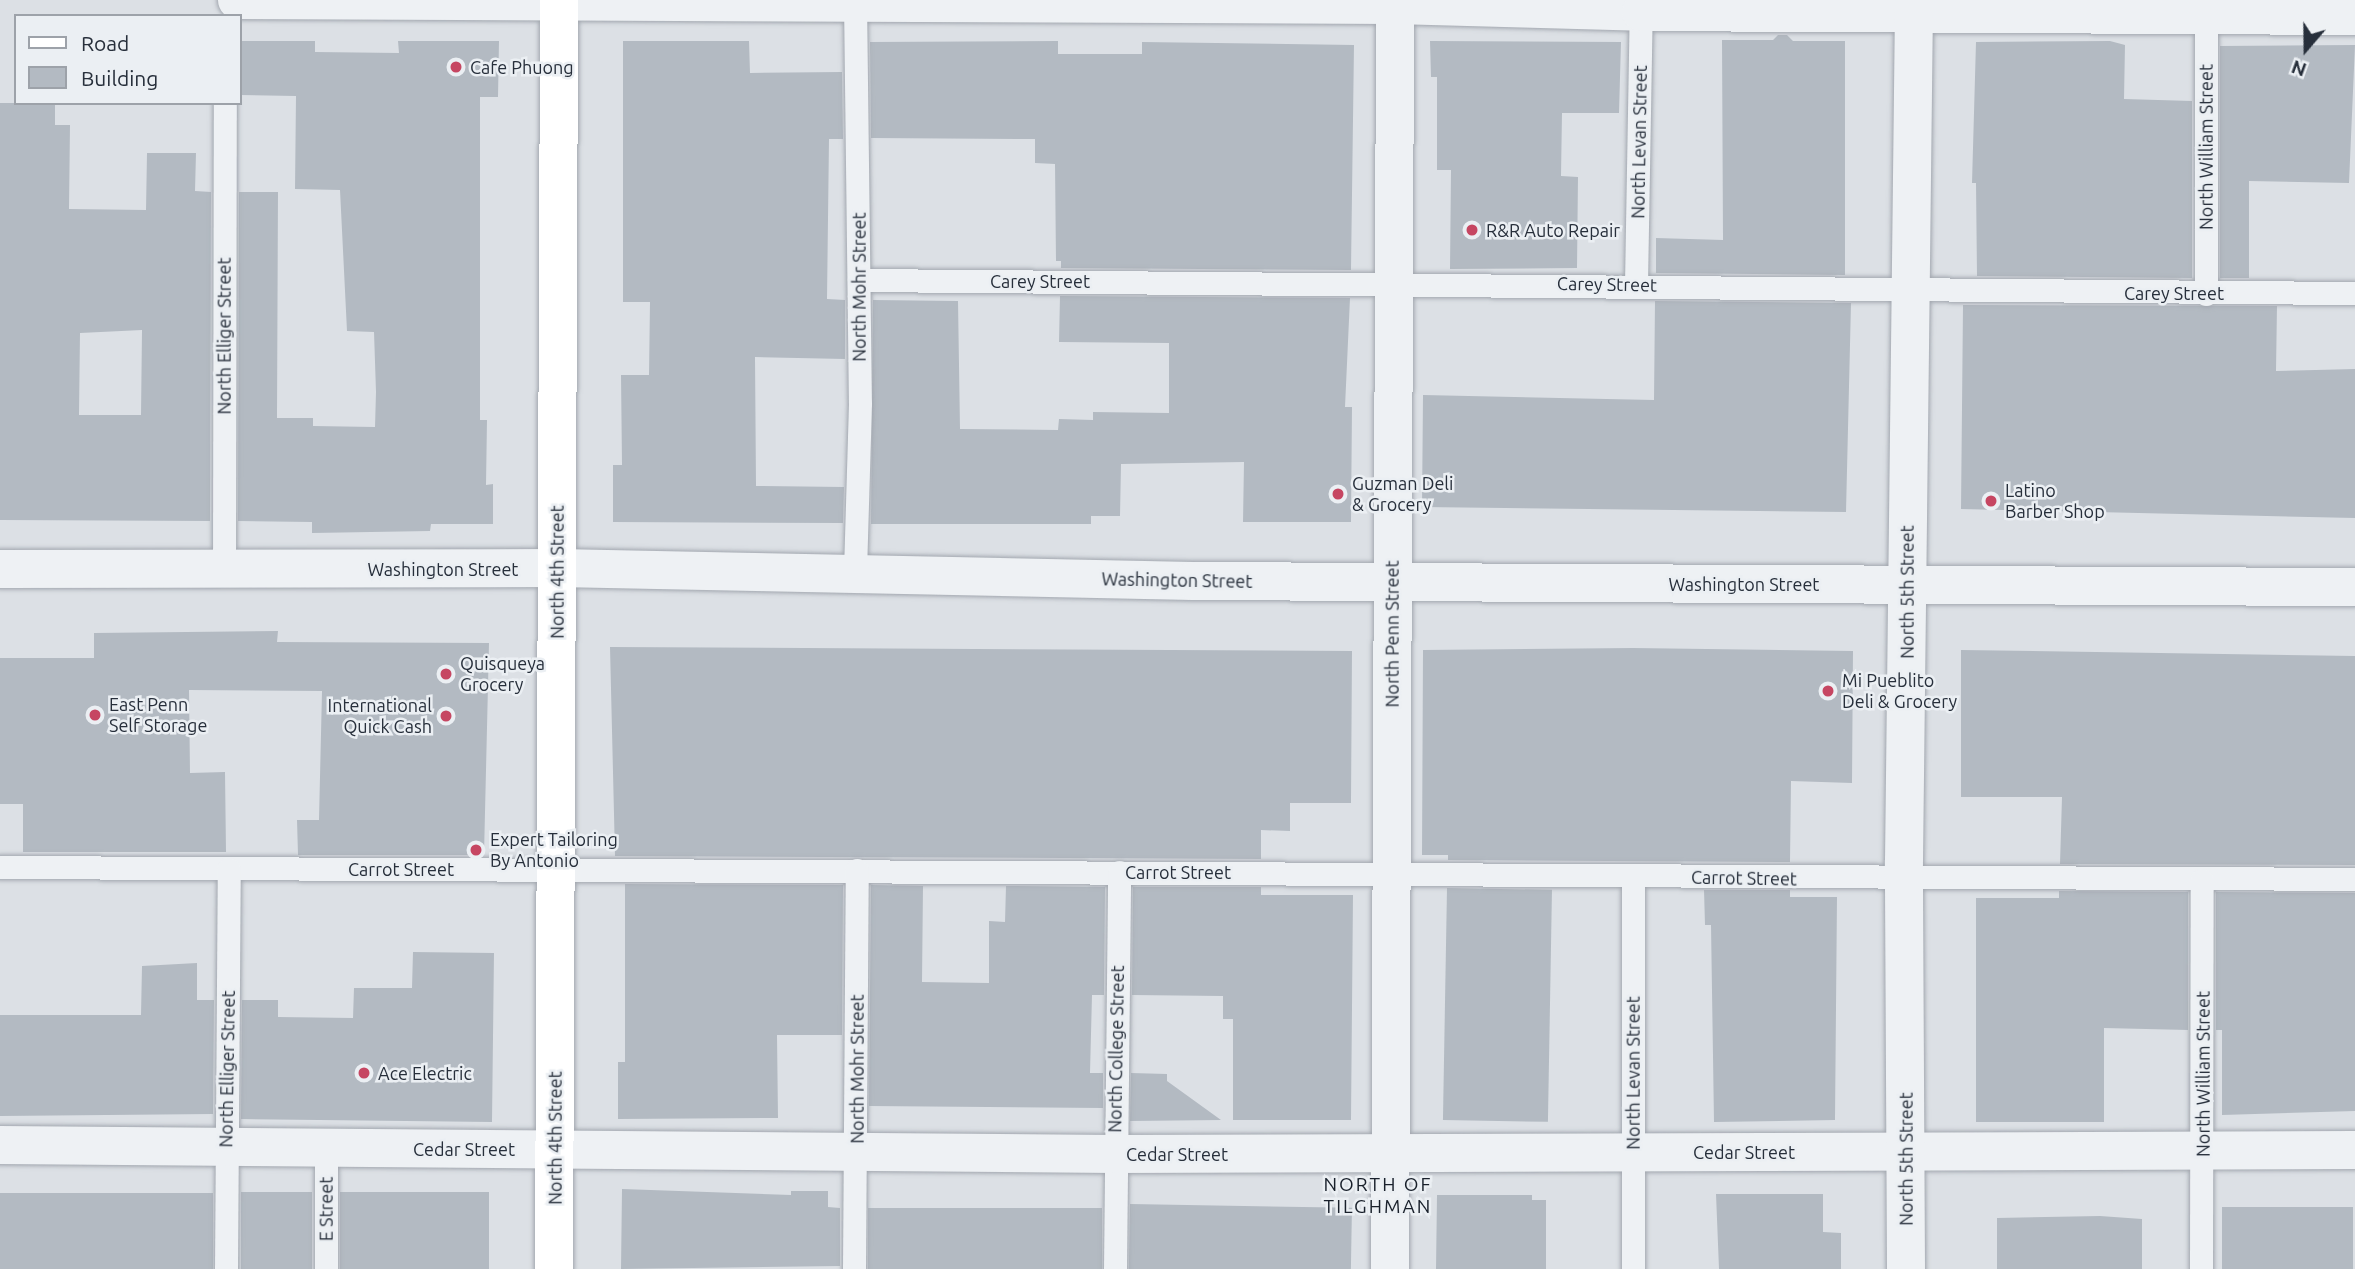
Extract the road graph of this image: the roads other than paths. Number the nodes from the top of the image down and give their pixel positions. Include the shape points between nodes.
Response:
1 (237, 0) edge
2 (559, 0) edge
3 (855, 1) edge
4 (1395, 2) edge
5 (1641, 6) edge
6 (1914, 7) edge
7 (2206, 8) edge
8 (2355, 16) edge
9 (225, 105) edge
10 (859, 280) junction
11 (1393, 283) junction
12 (1636, 284) junction
13 (1909, 291) junction
14 (2355, 293) edge
15 (2206, 294) junction
16 (558, 568) junction
17 (0, 569) edge
18 (223, 569) junction
19 (855, 575) junction
20 (1393, 582) junction
21 (1907, 585) junction
22 (2355, 586) edge
23 (0, 867) edge
24 (229, 869) junction
25 (556, 869) junction
26 (858, 870) junction
27 (1119, 872) junction
28 (1391, 873) junction
29 (1633, 877) junction
30 (2355, 879) edge
31 (1905, 880) junction
32 (2202, 880) junction
33 (0, 1145) edge
34 (226, 1147) junction
35 (326, 1148) junction
36 (555, 1149) junction
37 (2204, 1149) junction
38 (2355, 1150) edge
39 (1906, 1151) junction
40 (857, 1152) junction
41 (1633, 1152) junction
42 (1390, 1153) junction
43 (1115, 1154) junction
44 (226, 1269) edge
45 (326, 1269) edge
46 (554, 1269) edge
47 (854, 1269) edge
48 (1115, 1269) edge
49 (1390, 1269) edge
50 (1633, 1269) edge
51 (1906, 1269) edge
52 (2201, 1269) edge

1 - 2 street
2 - 3 street
2 - 16 street, North 4th Street
3 - 4 street
3 - 10 lane, North Mohr Street
4 - 5 street
4 - 11 street, North Penn Street
5 - 6 street
5 - 12 lane, North Levan Street
6 - 7 street
6 - 13 street, North 5th Street
7 - 8 street
7 - 15 lane, North William Street
9 - 18 lane, North Elliger Street
10 - 11 lane, Carey Street
10 - 19 lane, North Mohr Street
11 - 12 lane, Carey Street
11 - 20 street, North Penn Street
12 - 13 lane, Carey Street
13 - 15 lane, Carey Street
13 - 21 street, North 5th Street
14 - 15 lane, Carey Street
16 - 18 street, Washington Street
16 - 19 street, Washington Street
16 - 25 street, North 4th Street
17 - 18 street, Washington Street
19 - 20 street, Washington Street
20 - 21 street, Washington Street
20 - 28 street, North Penn Street
21 - 22 street, Washington Street
21 - 31 street, North 5th Street
23 - 24 lane, Carrot Street
24 - 25 lane, Carrot Street
24 - 34 lane, North Elliger Street
25 - 26 lane, Carrot Street
25 - 36 street, North 4th Street
26 - 27 lane, Carrot Street
26 - 40 lane, North Mohr Street
27 - 28 lane, Carrot Street
27 - 43 lane, North College Street
28 - 29 lane, Carrot Street
28 - 42 street, North Penn Street
29 - 31 lane, Carrot Street
29 - 41 lane, North Levan Street
30 - 32 lane, Carrot Street
31 - 32 lane, Carrot Street
31 - 39 street, North 5th Street
32 - 37 lane, North William Street
33 - 34 street, Cedar Street
34 - 35 street, Cedar Street
34 - 44 lane, North Elliger Street
35 - 36 street, Cedar Street
35 - 45 lane, E Street
36 - 40 street, Cedar Street
36 - 46 street, North 4th Street
37 - 38 street, Cedar Street
37 - 39 street, Cedar Street
37 - 52 lane, North William Street
39 - 41 street, Cedar Street
39 - 51 street, North 5th Street
40 - 43 street, Cedar Street
40 - 47 lane, North Mohr Street
41 - 42 street, Cedar Street
41 - 50 lane, North Levan Street
42 - 43 street, Cedar Street
42 - 49 street, North Penn Street
43 - 48 lane, North College Street

